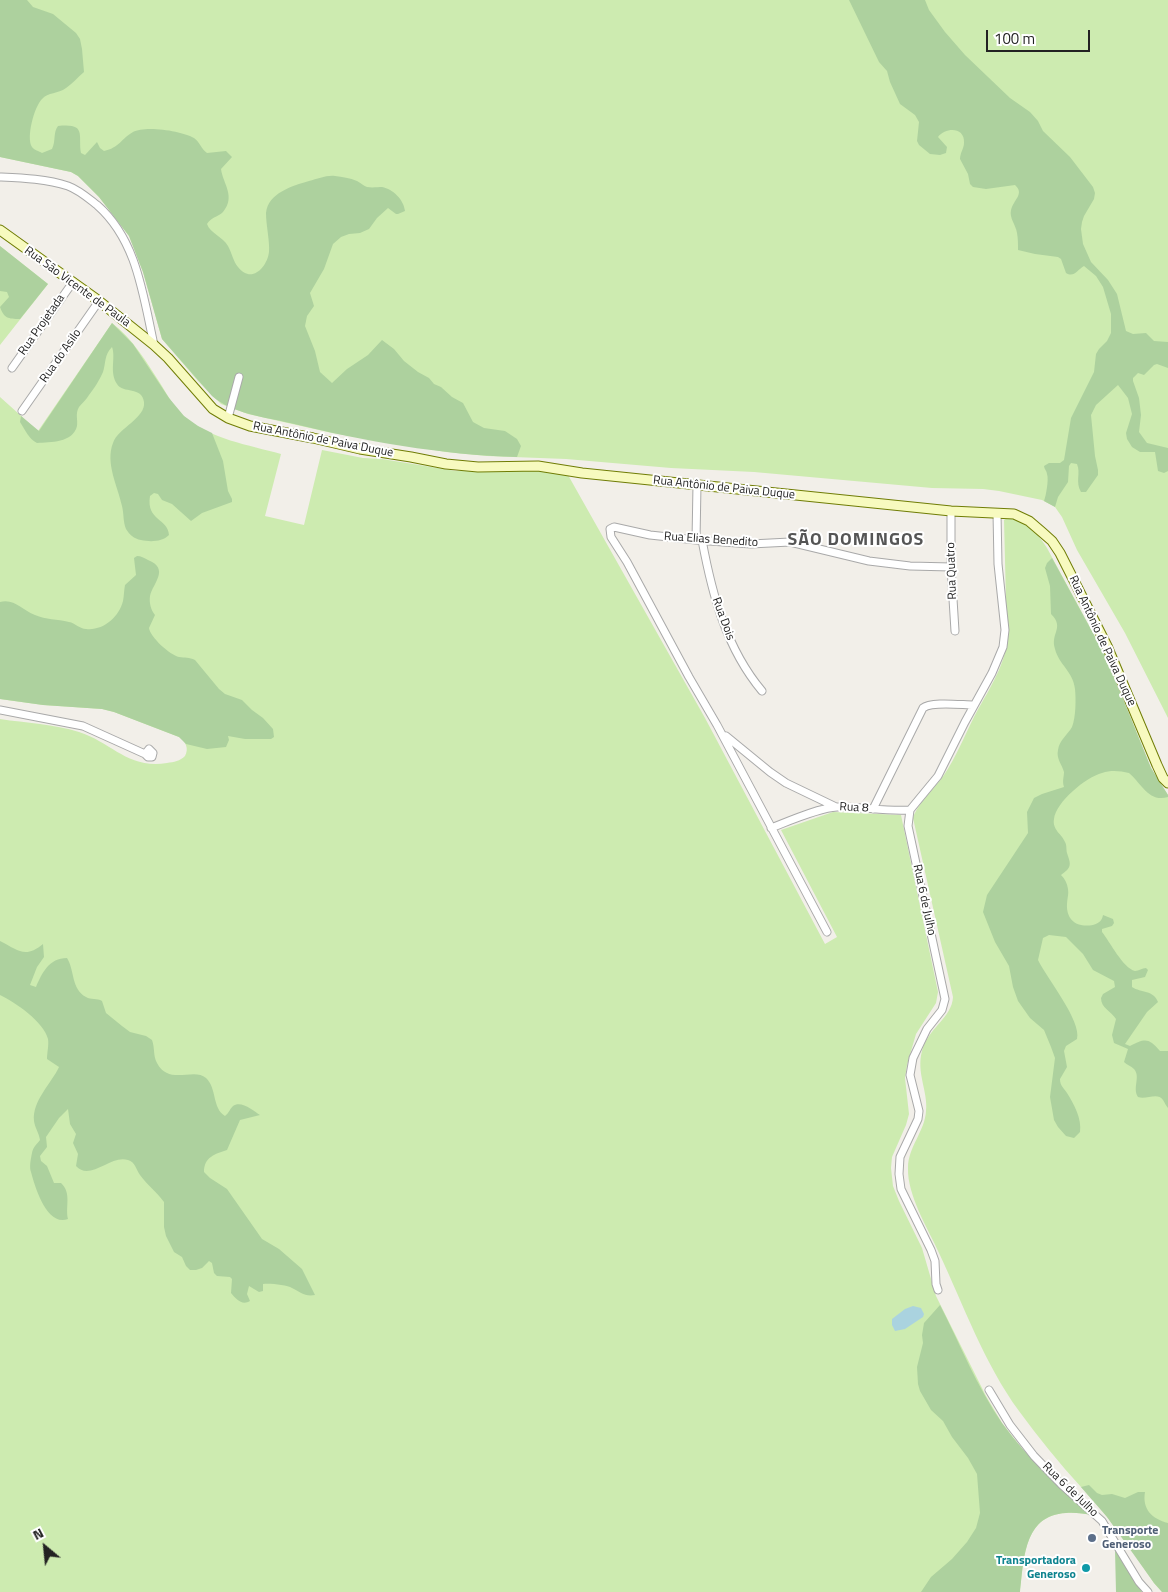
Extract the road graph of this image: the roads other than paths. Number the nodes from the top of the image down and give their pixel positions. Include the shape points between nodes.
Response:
1 (0, 177) edge
2 (0, 230) edge
3 (73, 282) junction
4 (99, 301) junction
5 (154, 344) junction
6 (12, 368) dead end
7 (239, 377) dead end
8 (22, 411) dead end
9 (228, 418) junction
10 (697, 485) junction
11 (951, 511) junction
12 (997, 513) junction
13 (699, 540) junction
14 (951, 568) junction
15 (955, 631) dead end
16 (762, 691) dead end
17 (974, 705) junction
18 (0, 710) edge
19 (718, 725) junction
20 (145, 754) dead end
21 (1168, 783) edge
22 (836, 807) junction
23 (873, 809) junction
24 (910, 810) junction
25 (771, 828) junction
26 (826, 932) dead end
27 (938, 1290) dead end
28 (989, 1390) dead end
29 (1148, 1592) edge

1 - 5 street via 67,186 87,197 111,218 131,252
2 - 3 street, Rua São Vicente de Paula
3 - 4 street, Rua São Vicente de Paula
3 - 6 street, Rua Projetada
4 - 5 street, Rua São Vicente de Paula
4 - 8 street, Rua do Asilo
5 - 9 street, Rua Antônio de Paiva Duque via 213,409
7 - 9 street
9 - 10 street, Rua Antônio de Paiva Duque via 250,426 354,448 446,464 543,467
10 - 11 street, Rua Antônio de Paiva Duque
10 - 13 street, Rua Dois
11 - 12 street, Rua Antônio de Paiva Duque
11 - 14 street, Rua Quatro
12 - 17 street via 1005,630 1003,647
12 - 21 street, Rua Antônio de Paiva Duque via 1022,517 1056,546 1107,646 1157,765
13 - 14 street, Rua Elias Benedito via 738,544 790,542 869,561
13 - 16 street, Rua Dois via 723,625 744,668
13 - 19 street, Rua Elias Benedito via 620,528 611,528 609,532
14 - 15 street, Rua Quatro
17 - 23 street via 934,704 923,708
17 - 24 street via 938,776
18 - 20 street via 83,726
19 - 22 street via 732,742 770,772
19 - 25 street
22 - 23 street, Rua 8
22 - 25 street, Rua 8
23 - 24 street, Rua 8
24 - 27 street, Rua 6 de Julho via 908,826 944,1006 927,1029 913,1058 910,1075 919,1111 900,1157 899,1174 902,1189 933,1256
25 - 26 street
28 - 29 street, Rua 6 de Julho via 1034,1456 1102,1521

